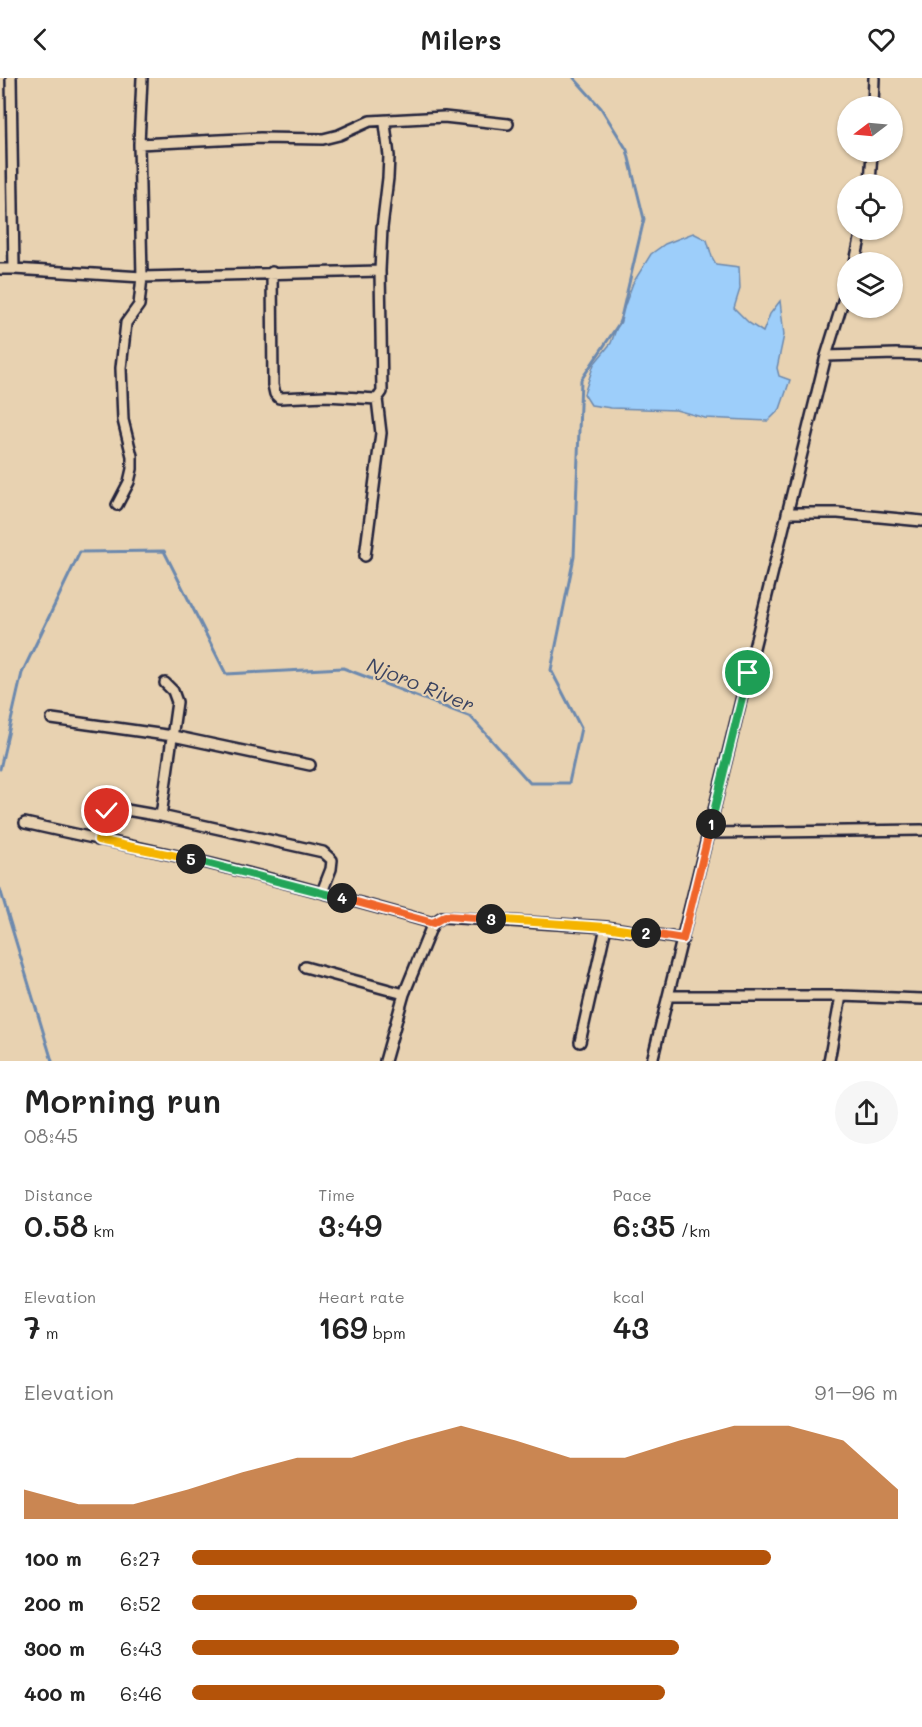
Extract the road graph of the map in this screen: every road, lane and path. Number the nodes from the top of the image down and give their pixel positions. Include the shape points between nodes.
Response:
1 (11, 78) edge
2 (142, 78) edge
3 (874, 78) edge
4 (873, 96) edge
5 (387, 121) junction
6 (508, 124) dead end
7 (139, 144) junction
8 (0, 269) edge
9 (14, 269) junction
10 (380, 271) junction
11 (272, 272) junction
12 (142, 277) junction
13 (838, 318) edge
14 (922, 355) edge
15 (826, 356) junction
16 (377, 399) junction
17 (117, 505) dead end
18 (787, 513) junction
19 (922, 521) edge
20 (365, 556) dead end
21 (165, 683) dead end
22 (52, 719) dead end
23 (173, 736) junction
24 (310, 765) dead end
25 (161, 816) junction
26 (25, 823) dead end
27 (922, 830) edge
28 (709, 833) junction
29 (98, 840) junction
30 (322, 892) junction
31 (433, 923) junction
32 (606, 927) junction
33 (683, 939) junction
34 (305, 968) dead end
35 (404, 994) junction
36 (669, 996) junction
37 (841, 996) junction
38 (922, 999) edge
39 (580, 1042) dead end
40 (385, 1061) edge
41 (652, 1061) edge
42 (829, 1061) edge

1 - 9 street
2 - 7 street
3 - 4 street
5 - 6 street via 444,117
5 - 7 street via 370,121 323,139
5 - 10 street via 384,124 388,178
7 - 12 street
8 - 9 street
9 - 12 street
10 - 11 street
10 - 16 street via 382,392
11 - 12 street
11 - 16 street via 276,396
12 - 17 street via 139,305 126,323 122,346 123,420 132,469
13 - 15 street
14 - 15 street
15 - 18 street
16 - 20 street via 381,433
18 - 19 street via 838,513
18 - 28 street
21 - 23 street via 177,702
22 - 23 street
23 - 24 street
23 - 25 street
25 - 29 street via 111,809 102,818
25 - 30 street via 323,852 332,860
26 - 29 street
27 - 28 street
28 - 33 street
29 - 30 street
30 - 31 street
31 - 32 street via 448,916
31 - 35 street
32 - 33 street
32 - 39 street
33 - 36 street
34 - 35 street
35 - 40 street
36 - 37 street
36 - 41 street
37 - 38 street
37 - 42 street

